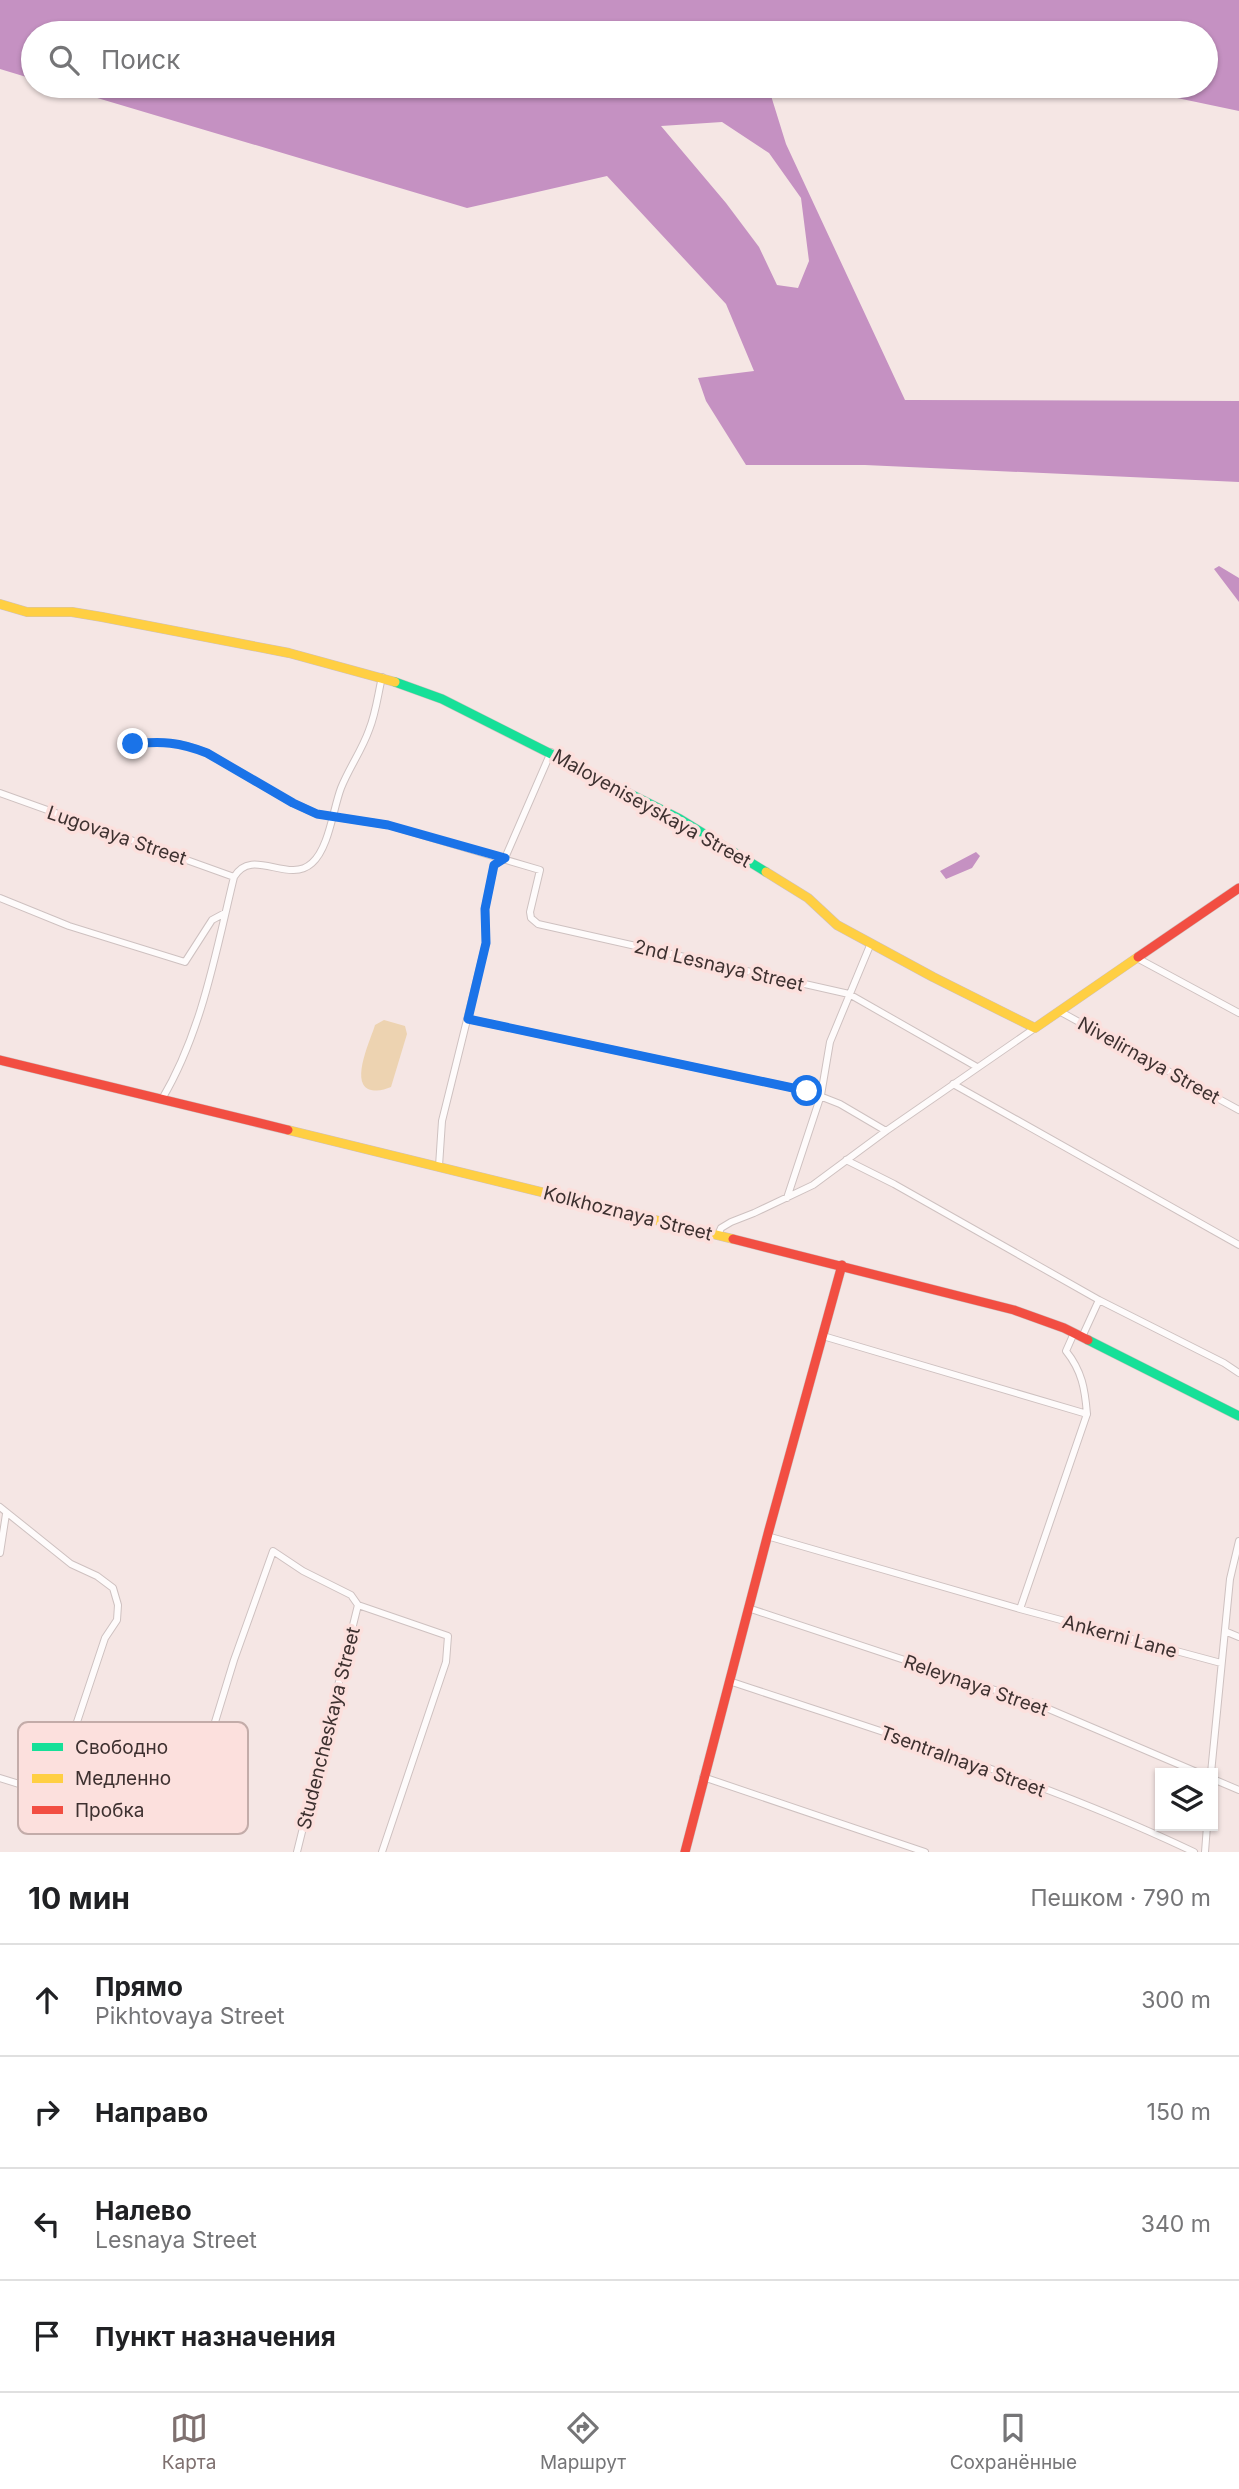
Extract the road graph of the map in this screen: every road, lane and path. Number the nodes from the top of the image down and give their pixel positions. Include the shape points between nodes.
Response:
1 (0, 604) edge
2 (382, 677) junction
3 (133, 744) dead end
4 (551, 752) junction
5 (0, 793) edge
6 (334, 817) junction
7 (505, 858) junction
8 (234, 877) junction
9 (1239, 888) edge
10 (0, 898) edge
11 (225, 913) junction
12 (871, 943) junction
13 (1137, 958) junction
14 (849, 994) junction
15 (1059, 1011) junction
16 (1239, 1013) edge
17 (468, 1019) junction
18 (1035, 1028) junction
19 (0, 1060) edge
20 (977, 1067) junction
21 (953, 1084) junction
22 (821, 1095) junction
23 (162, 1099) junction
24 (1239, 1110) edge
25 (886, 1131) junction
26 (846, 1160) junction
27 (439, 1166) junction
28 (787, 1198) junction
29 (718, 1235) junction
30 (1239, 1245) edge
31 (842, 1265) junction
32 (1099, 1300) junction
33 (1078, 1335) junction
34 (823, 1336) junction
35 (1239, 1373) edge
36 (1087, 1414) junction
37 (1239, 1416) edge
38 (0, 1507) edge
39 (6, 1514) junction
40 (767, 1535) junction
41 (1239, 1541) edge
42 (0, 1553) edge
43 (358, 1605) junction
44 (748, 1608) junction
45 (1020, 1609) junction
46 (1227, 1632) junction
47 (1239, 1637) edge
48 (1221, 1663) junction
49 (729, 1681) junction
50 (77, 1722) edge
51 (216, 1722) edge
52 (1187, 1768) edge
53 (1211, 1768) edge
54 (703, 1777) junction
55 (0, 1779) edge
56 (1218, 1781) edge
57 (18, 1785) edge
58 (1239, 1790) edge
59 (1207, 1831) edge
60 (297, 1852) edge
61 (382, 1852) edge
62 (684, 1852) edge
63 (925, 1852) edge
64 (1194, 1852) edge
65 (1205, 1852) edge

1 - 2 street, Maloyeniseyskaya Street via 27,611 72,612 277,650
2 - 4 street, Maloyeniseyskaya Street via 442,699
2 - 6 street via 370,729 341,788
3 - 6 street via 165,740 192,747 293,803
4 - 7 street
4 - 12 street, Maloyeniseyskaya Street via 680,819
5 - 8 street, Lugovaya Street
6 - 7 street via 388,825
6 - 8 street via 313,863 289,871 251,863 243,865
7 - 14 street, 2nd Lesnaya Street via 540,870 530,912 538,925
7 - 17 street via 494,865 488,886 486,943
8 - 11 street
9 - 13 street
10 - 11 street via 69,926 185,962 212,920
11 - 23 street via 196,1024 178,1073
12 - 14 street
12 - 18 street, Maloyeniseyskaya Street
13 - 15 street
13 - 16 street
14 - 20 street, 2nd Lesnaya Street
14 - 22 street via 830,1042
15 - 18 street
15 - 24 street, Nivelirnaya Street
17 - 22 street
17 - 27 street via 442,1121
18 - 20 street
19 - 23 street, Kolkhoznaya Street
20 - 21 street
21 - 25 street
21 - 30 street
22 - 25 street
22 - 28 street
23 - 27 street, Kolkhoznaya Street
25 - 26 street
26 - 28 street
26 - 32 street
27 - 29 street, Kolkhoznaya Street
28 - 29 street via 731,1222
29 - 31 street, Kolkhoznaya Street
31 - 33 street, Kolkhoznaya Street via 1014,1310
31 - 34 street
32 - 33 street
32 - 35 street
33 - 36 street via 1066,1350 1082,1377
33 - 37 street, Kolkhoznaya Street
34 - 36 street
34 - 40 street
36 - 45 street
38 - 39 street
39 - 42 street
39 - 50 street via 71,1564 113,1588 117,1620 105,1638
40 - 44 street
40 - 45 street, Ankerni Lane
41 - 46 street via 1230,1579
43 - 51 street via 351,1595 273,1551
43 - 60 street, Studencheskaya Street
43 - 61 street via 448,1636 446,1662
44 - 49 street
44 - 52 street, Releynaya Street via 1037,1704
45 - 48 street, Ankerni Lane
46 - 47 street
46 - 48 street
48 - 53 street
49 - 54 street
49 - 64 street, Tsentralnaya Street via 967,1759
54 - 62 street
54 - 63 street
55 - 57 street
56 - 58 street
59 - 65 street

